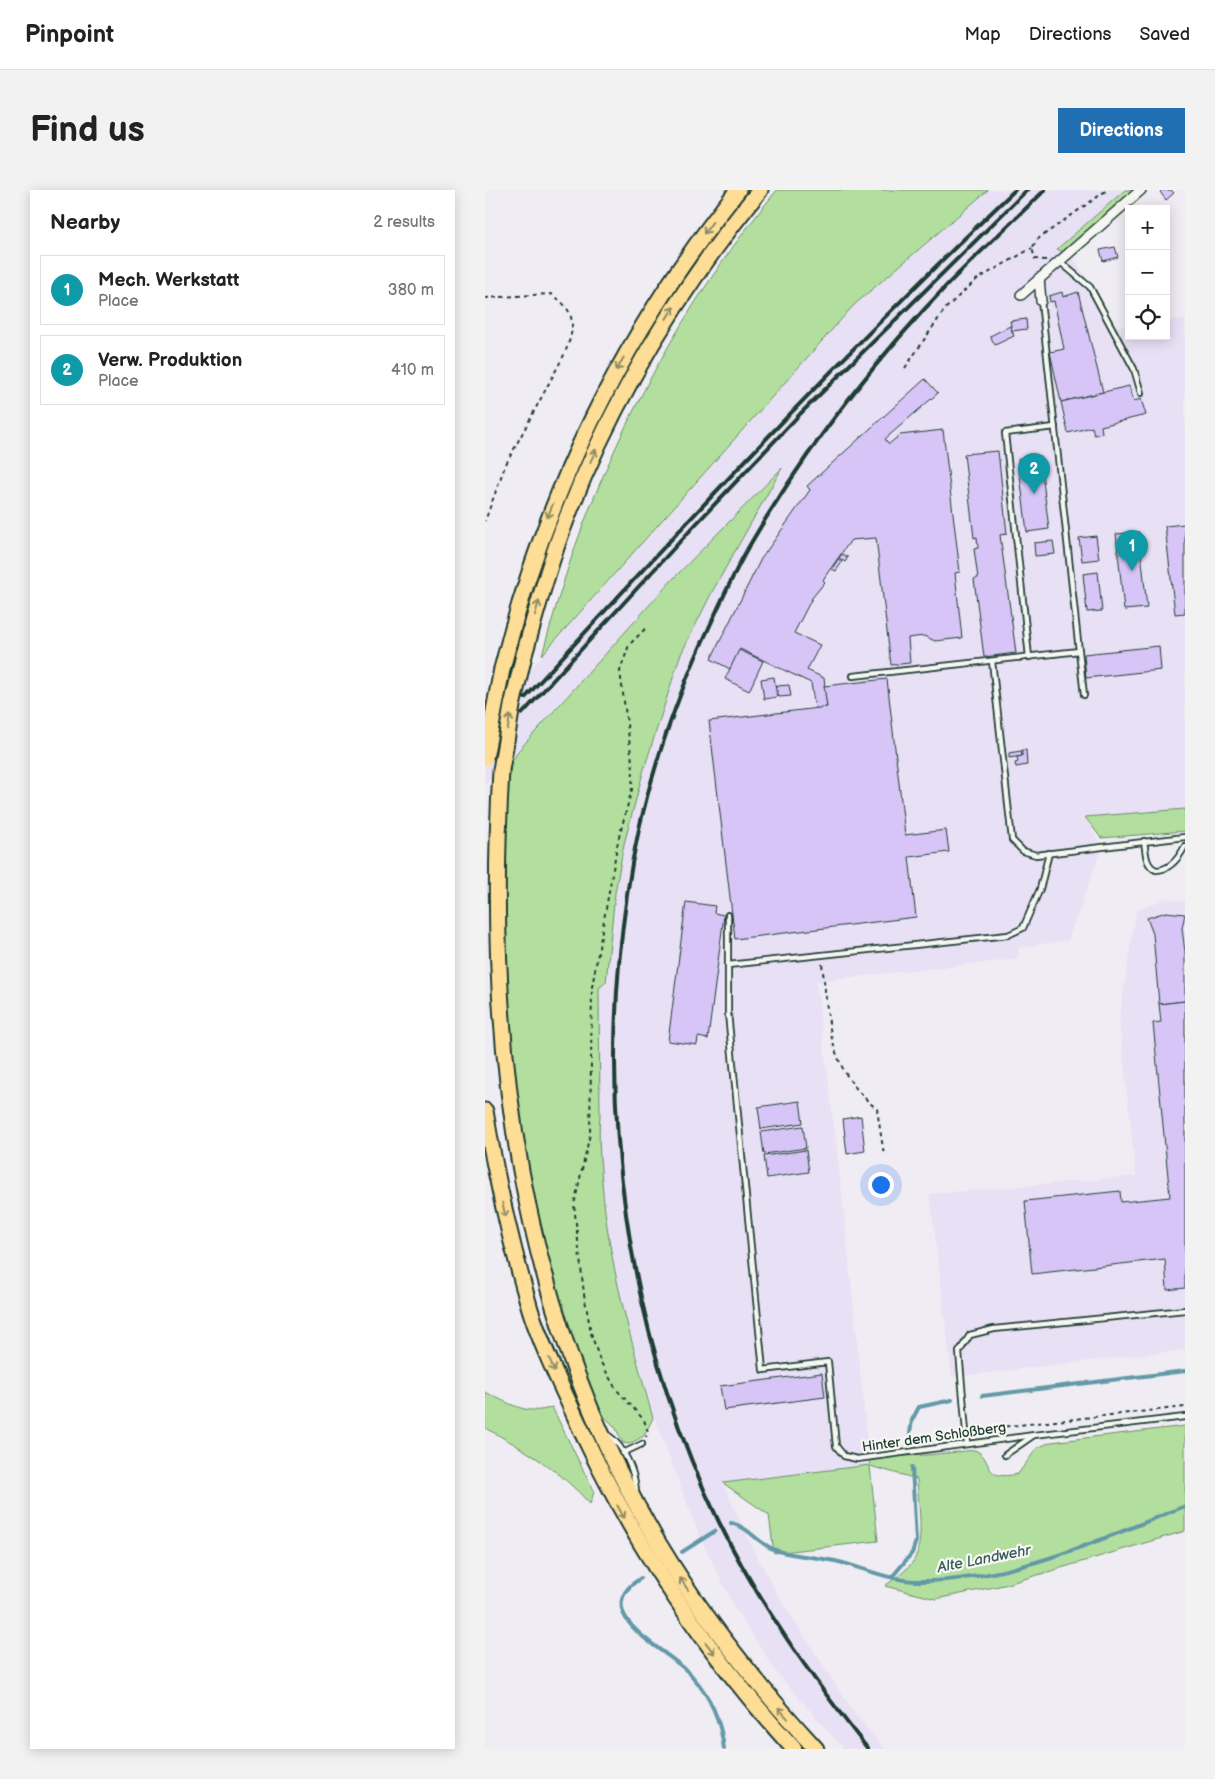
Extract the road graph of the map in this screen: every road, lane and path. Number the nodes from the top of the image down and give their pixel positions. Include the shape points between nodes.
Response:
1 (738, 190) edge
2 (760, 190) edge
3 (1107, 190) edge
4 (1141, 190) edge
5 (1032, 248) junction
6 (1059, 261) junction
7 (1039, 278) junction
8 (1021, 294) dead end
9 (485, 298) edge
10 (1041, 301) joint
11 (905, 368) dead end
12 (1141, 392) dead end
13 (1055, 427) junction
14 (485, 521) edge
15 (645, 629) dead end
16 (1079, 651) junction
17 (1029, 657) junction
18 (992, 661) junction
19 (853, 676) dead end
20 (1084, 695) dead end
21 (485, 758) edge
22 (1185, 837) edge
23 (1144, 841) junction
24 (1185, 846) edge
25 (1049, 853) junction
26 (728, 915) dead end
27 (821, 957) junction
28 (728, 966) junction
29 (485, 1111) edge
30 (884, 1155) dead end
31 (1185, 1310) edge
32 (1185, 1407) edge
33 (1185, 1416) edge
34 (596, 1425) junction
35 (1034, 1435) junction
36 (967, 1443) junction
37 (643, 1444) joint
38 (623, 1453) junction
39 (1005, 1455) dead end
40 (638, 1507) junction
41 (794, 1749) edge
42 (816, 1749) edge

1 -> 21 main road, bridge via 674,276 601,397 547,519 502,669
34 -> 2 main road, bridge via 562,1343 530,1244 501,1102 489,960 491,881 501,770 524,655 563,528 618,403 693,278
3 - 5 path via 1038,239
4 - 6 street
5 - 6 path via 1035,259
5 - 11 path via 976,280 945,310
6 - 7 street
6 - 12 lane via 1090,287 1134,369
7 - 8 street
7 - 10 street
9 - 14 path via 551,294 569,309 572,322 571,337 564,355 505,466
10 - 13 lane
13 - 16 lane
13 - 17 lane via 1005,433
15 - 37 path via 629,645 620,671 633,769 632,789 592,987 590,1134 574,1204 591,1333 600,1360 616,1389 644,1420 648,1432
16 - 17 lane
16 - 20 lane
17 - 18 lane
18 - 19 lane
18 - 25 lane via 1012,840 1023,851 1036,855
22 - 23 lane
23 - 24 lane via 1147,861 1156,870 1171,865
23 - 25 lane
25 - 27 lane via 1040,889 1023,928 1008,935
26 - 28 lane
27 - 28 lane
27 - 30 path via 835,1056 859,1094 877,1109
28 - 36 lane, Hinter dem Schloßberg via 728,1013 763,1370 828,1362 837,1446 844,1456 857,1459
29 -> 41 main road via 503,1204 531,1311 601,1474 681,1609 758,1709
31 - 36 lane via 994,1329 970,1335 959,1352
32 - 36 path via 982,1429
33 - 35 lane, Hinter dem Schloßberg
34 - 38 lane via 618,1442
34 - 40 main road
35 - 36 lane, Hinter dem Schloßberg
35 - 39 lane, Hinter dem Schloßberg
37 - 38 lane
38 - 40 lane via 635,1480
42 -> 40 main road via 722,1638 670,1562

